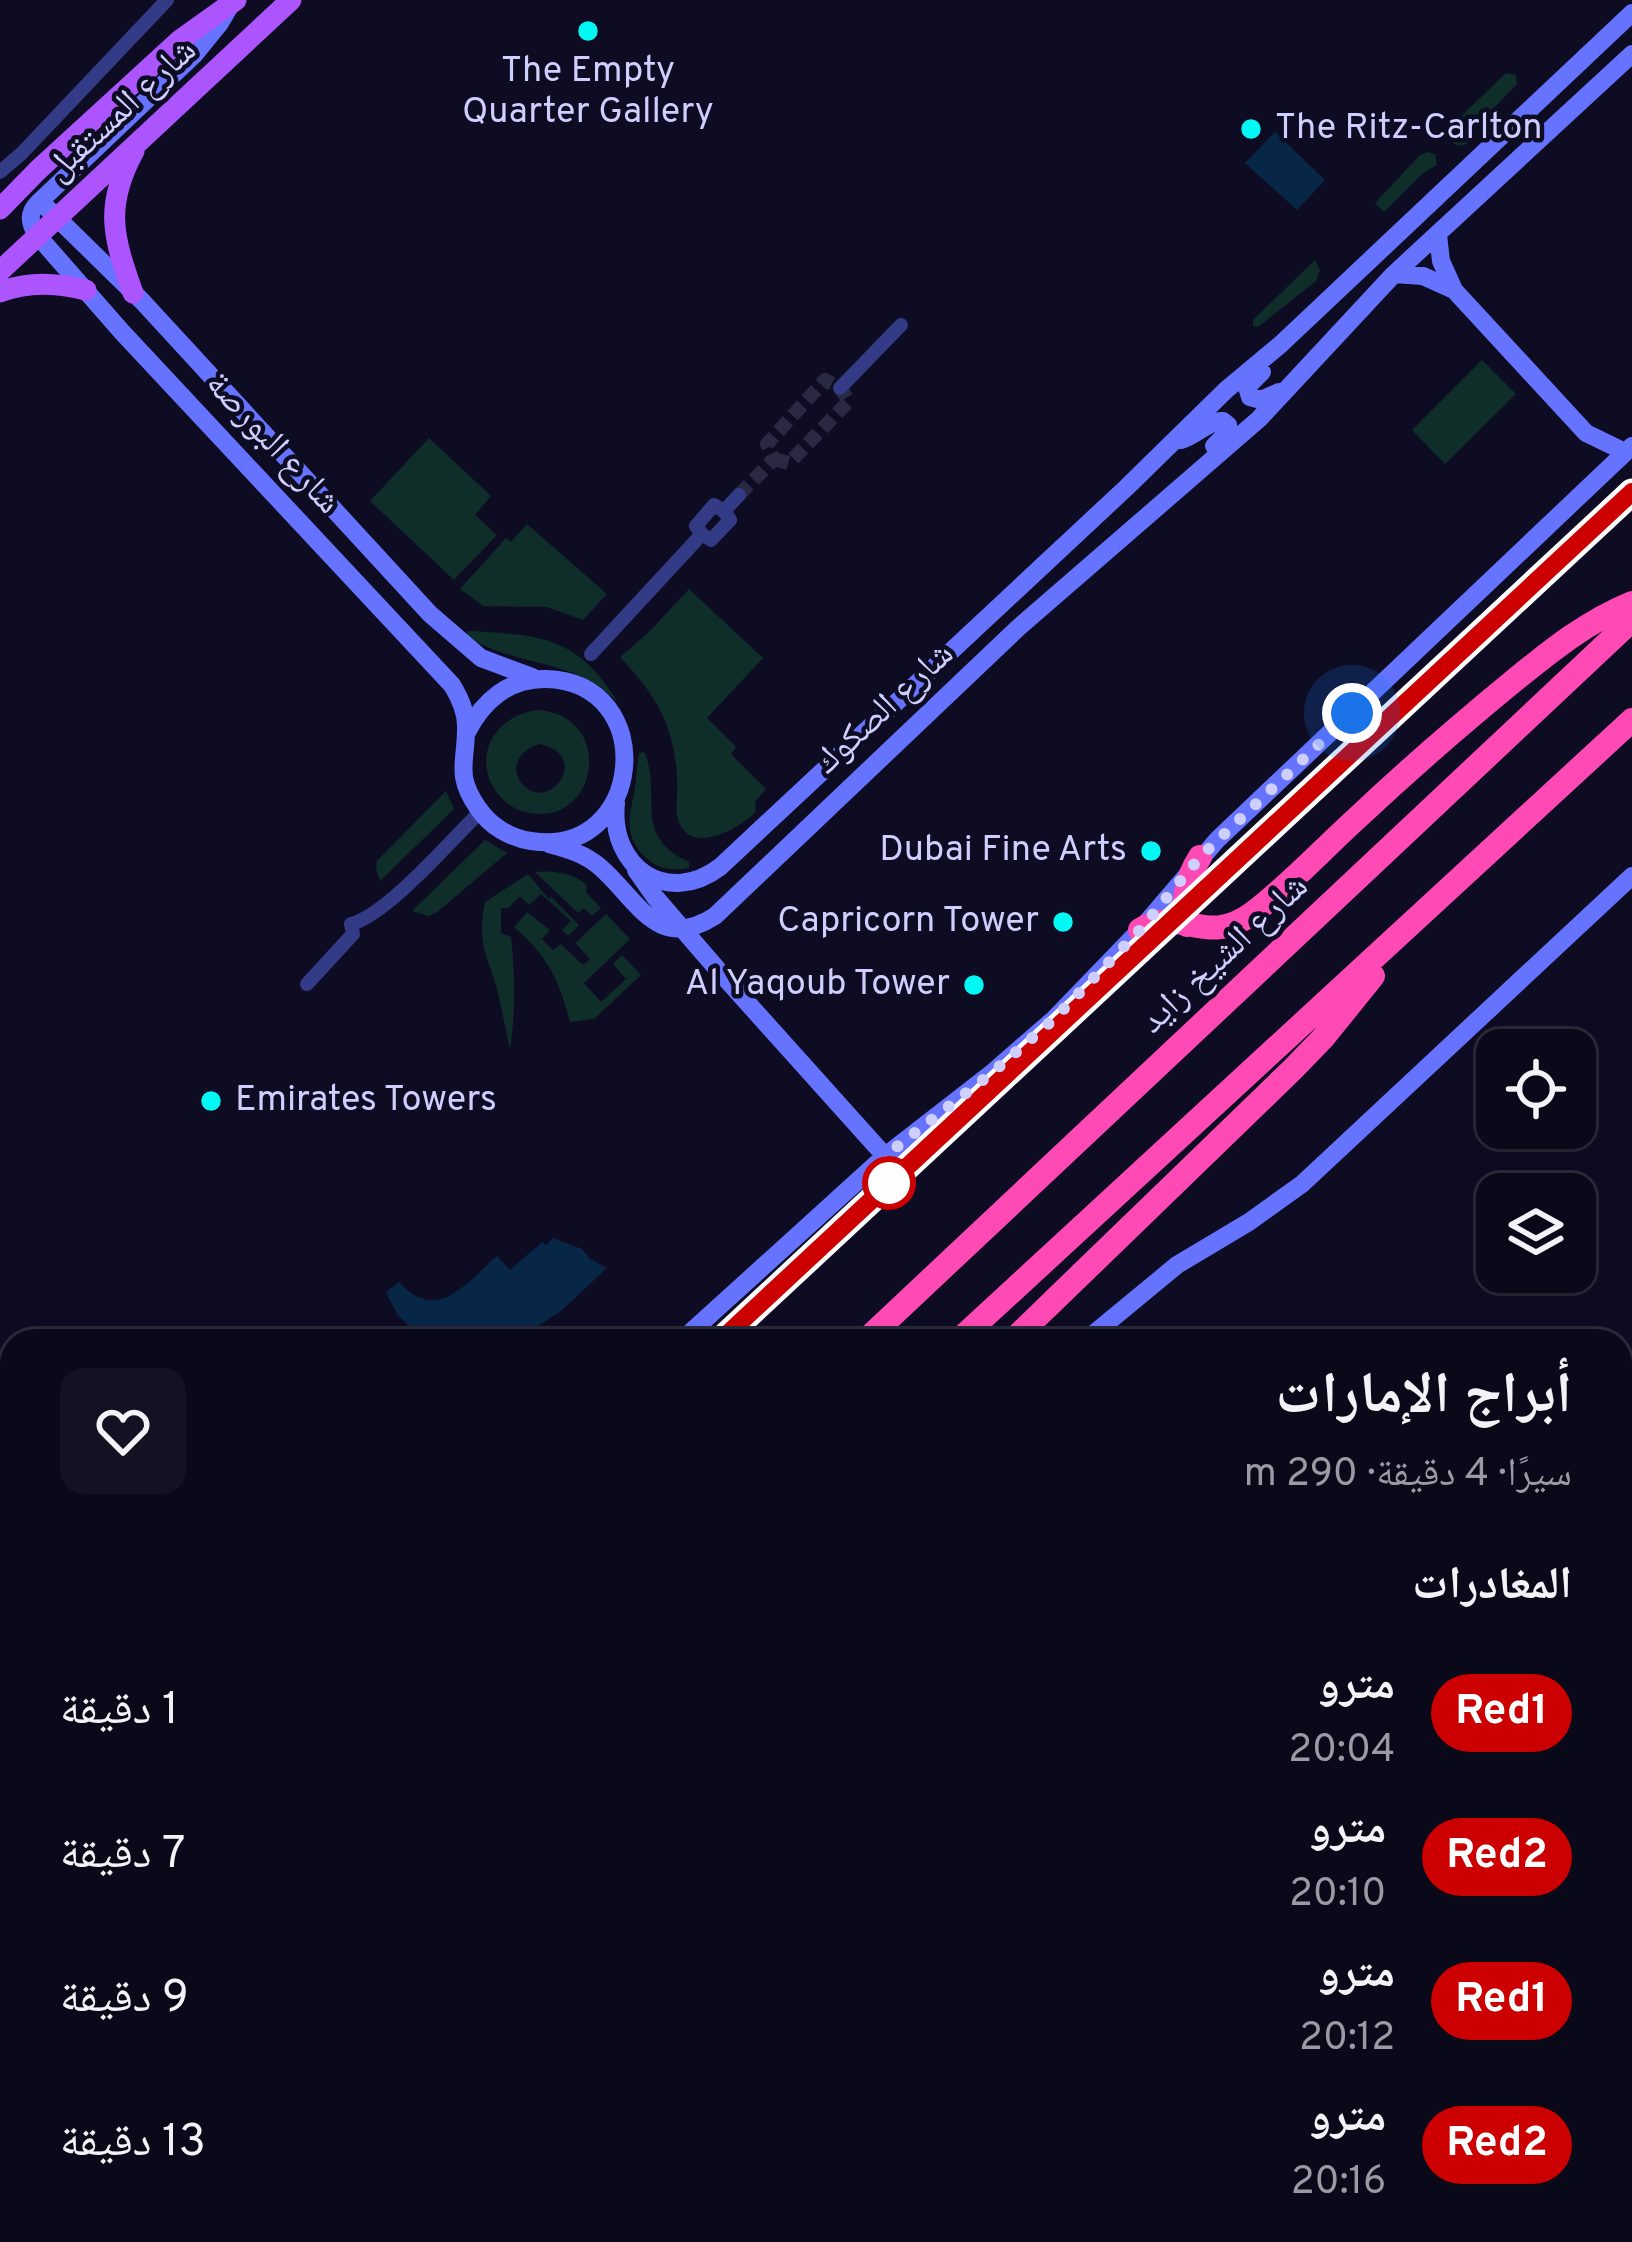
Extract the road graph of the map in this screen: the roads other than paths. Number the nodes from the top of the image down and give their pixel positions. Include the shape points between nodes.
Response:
1 (166, 0) edge
2 (291, 0) edge
3 (234, 2) edge
4 (1632, 13) edge
5 (1632, 54) edge
6 (142, 137) junction
7 (0, 172) edge
8 (38, 202) junction
9 (6, 204) edge
10 (56, 218) junction
11 (37, 235) junction
12 (1438, 235) junction
13 (0, 271) edge
14 (1394, 274) junction
15 (86, 290) junction
16 (1454, 290) junction
17 (0, 292) edge
18 (134, 293) junction
19 (901, 325) dead end
20 (1281, 344) junction
21 (840, 388) dead end
22 (1284, 392) junction
23 (1586, 433) junction
24 (1174, 440) junction
25 (1629, 449) edge
26 (1598, 478) junction
27 (739, 495) tunnel mouth
28 (1150, 514) junction
29 (1632, 603) edge
30 (1632, 620) edge
31 (591, 654) dead end
32 (537, 679) junction
33 (1632, 721) edge
34 (467, 732) junction
35 (617, 799) junction
36 (480, 812) junction
37 (544, 842) junction
38 (1200, 857) junction
39 (635, 868) junction
40 (1632, 876) edge
41 (724, 907) junction
42 (1187, 925) junction
43 (686, 930) junction
44 (1140, 930) junction
45 (1397, 939) junction
46 (718, 970) junction
47 (307, 984) dead end
48 (885, 1156) junction
49 (694, 1329) edge
50 (878, 1329) edge
51 (971, 1329) edge
52 (1025, 1329) edge
53 (1100, 1329) edge

1 - 7 street
2 - 6 main road, شارع المستقبل
3 - 8 street via 194,55
3 - 9 main road, شارع المستقبل via 180,40
4 - 20 street
5 - 12 street, شارع الصكوك
6 - 10 main road, شارع المستقبل
6 - 18 main road via 118,184 113,220
8 - 9 street
8 - 10 street, شارع البورصة
8 - 11 street via 30,218
10 - 11 main road, شارع المستقبل
10 - 18 street, شارع البورصة
11 - 13 main road, شارع المستقبل
11 - 15 street, شارع البورصة
12 - 14 street, شارع الصكوك
12 - 16 street
14 - 16 street
14 - 22 street, شارع الصكوك
15 - 17 main road via 37,283
15 - 34 street, شارع البورصة via 445,676
16 - 23 street
18 - 32 street, شارع البورصة via 412,597 481,658
19 - 21 street
20 - 22 street via 1247,390 1257,400
20 - 24 street, شارع الصكوك
22 - 28 street, شارع الصكوك
23 - 25 street
23 - 26 street
24 - 28 street via 1217,420 1228,425
24 - 39 street, شارع الصكوك via 720,867 680,883
25 - 26 street
26 - 38 street
27 - 31 street via 724,511 730,520 711,540 702,534
28 - 41 street, شارع الصكوك
29 - 42 highway via 1586,625 1469,717 1254,912 1221,928
30 - 50 highway, شارع الشيخ زايد
32 - 34 street via 494,695
32 - 35 street via 574,684 616,722 626,758
33 - 45 highway
34 - 36 street via 463,774
35 - 37 street via 587,831
35 - 39 street via 617,832
36 - 37 street via 511,836
36 - 47 street via 388,903 351,924 353,934
37 - 43 street via 591,860 650,919
38 - 42 highway via 1184,897
38 - 44 street
39 - 43 street
40 - 53 street via 1302,1184 1177,1265
41 - 43 street, شارع الصكوك
41 - 46 street
42 - 44 highway via 1161,920
43 - 46 street
44 - 48 street via 1024,1046
45 - 51 highway
45 - 52 highway via 1323,1038
46 - 48 street
48 - 49 street

